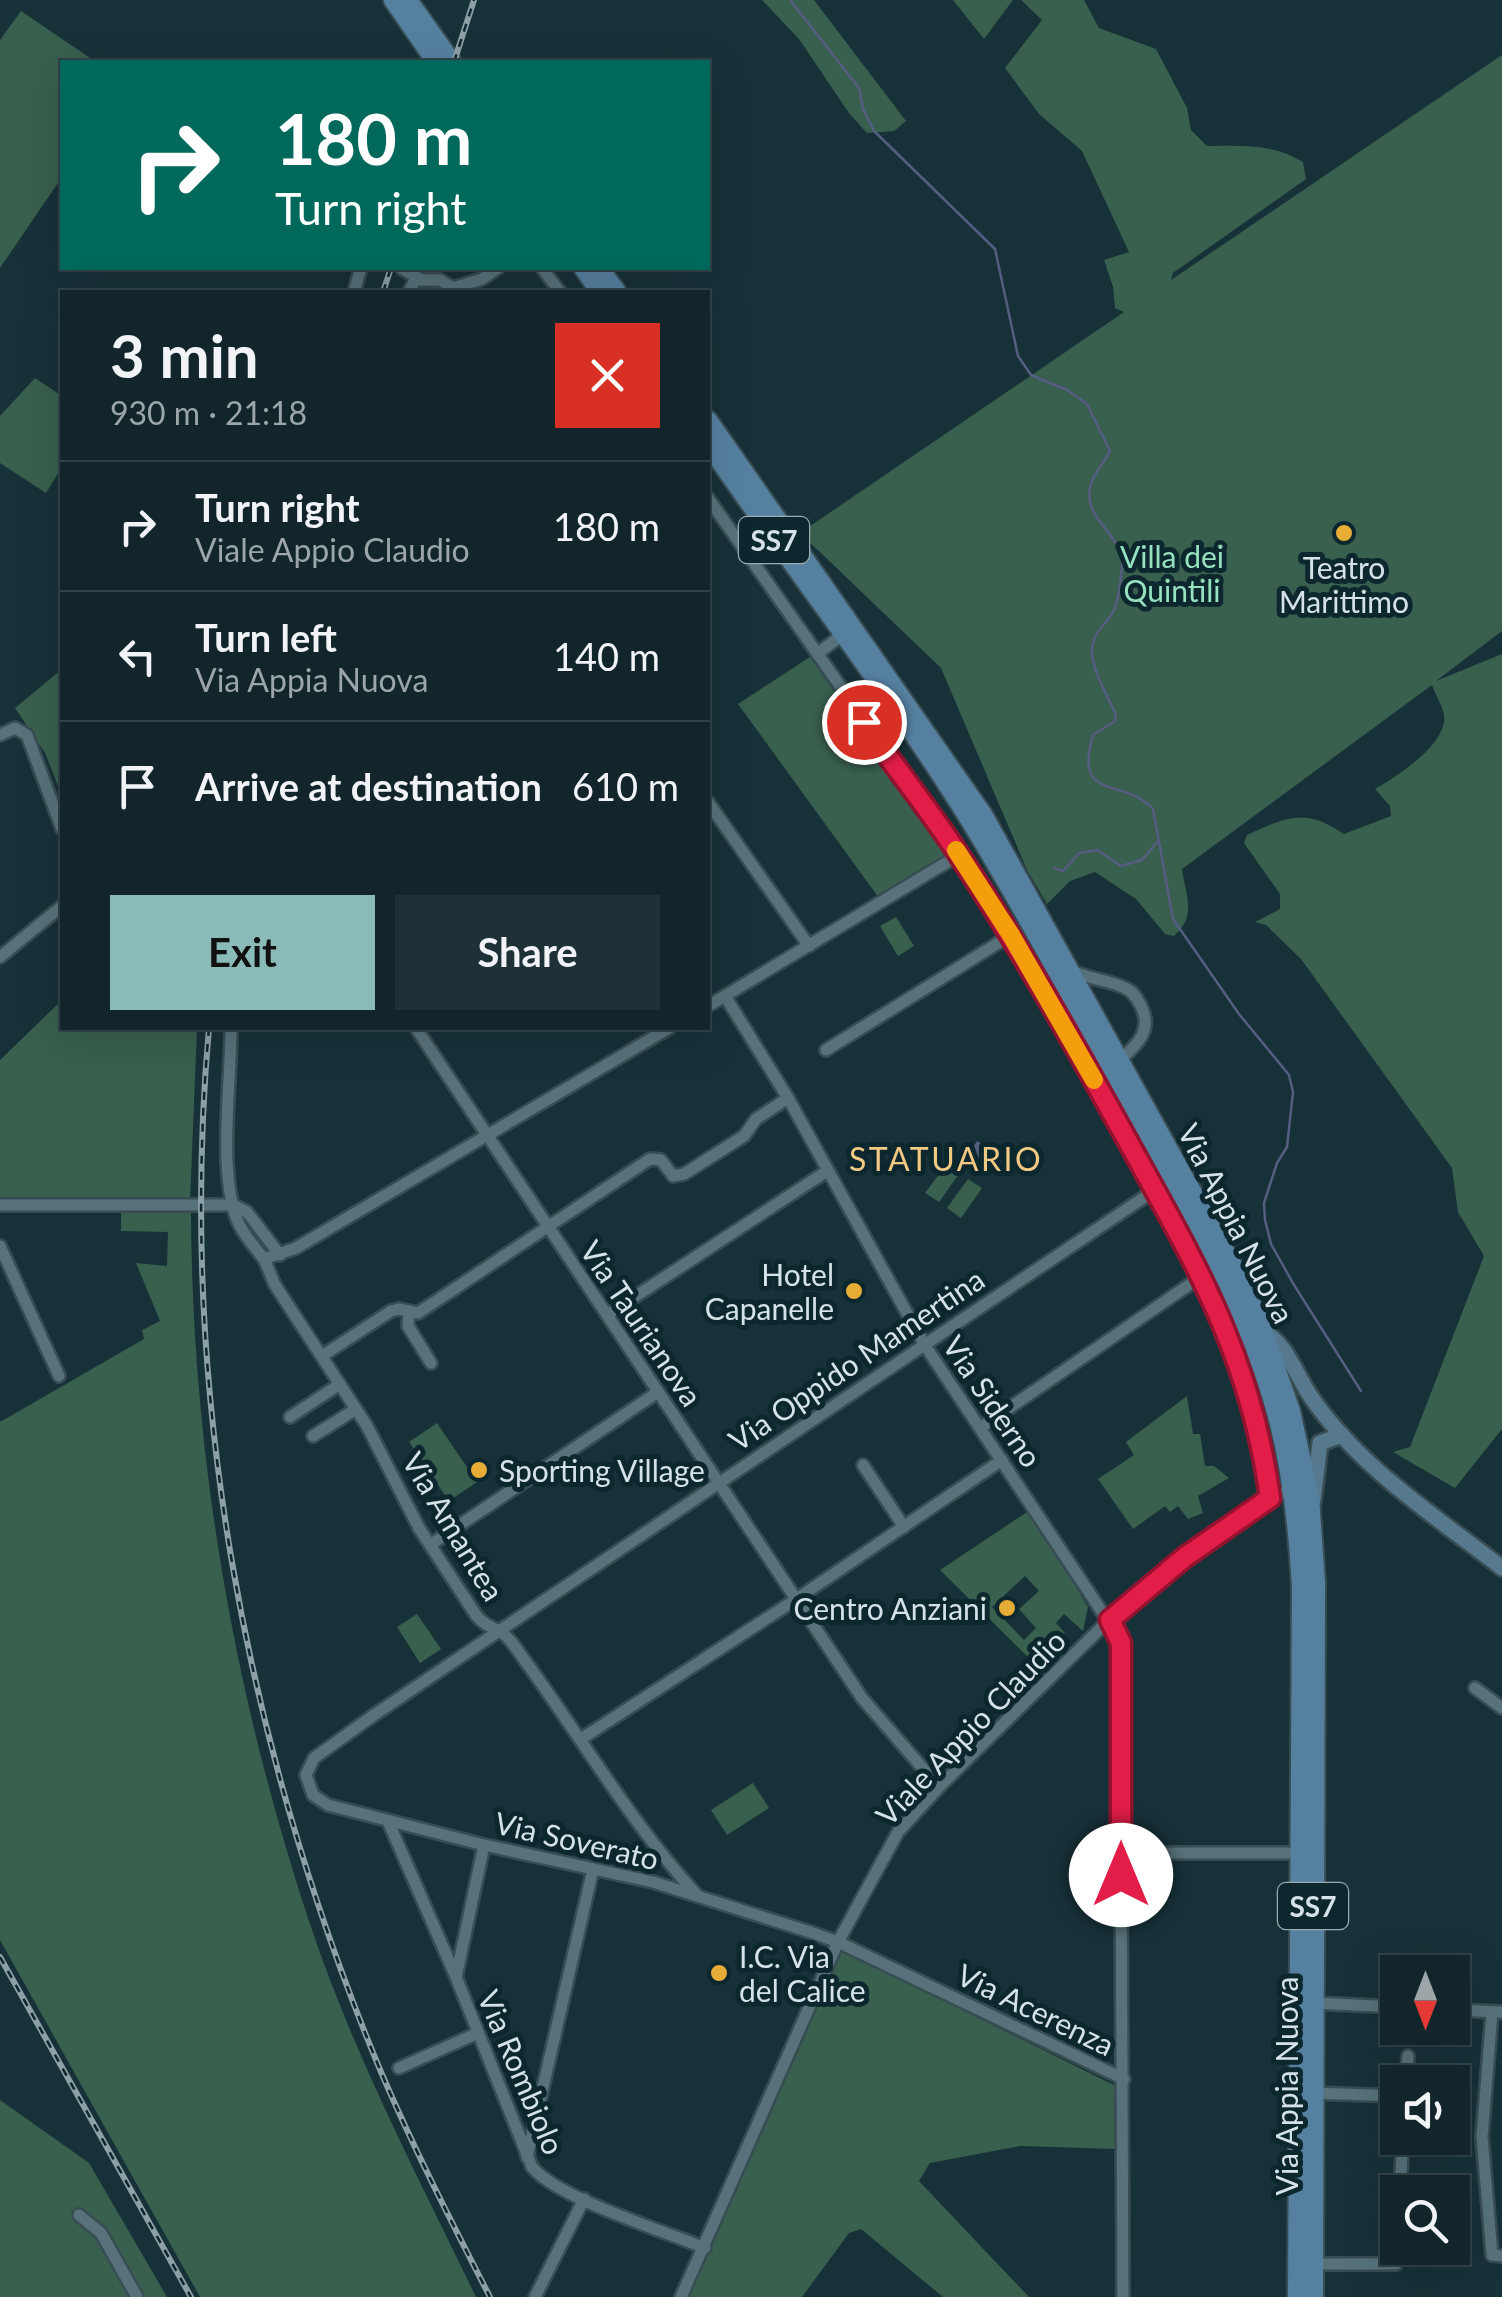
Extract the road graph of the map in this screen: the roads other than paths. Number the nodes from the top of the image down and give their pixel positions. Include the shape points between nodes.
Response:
1 (393, 0) edge
2 (408, 0) edge
3 (435, 60) edge
4 (451, 60) edge
5 (404, 270) edge
6 (495, 270) edge
7 (420, 279) junction
8 (409, 290) edge
9 (710, 423) edge
10 (710, 447) edge
11 (710, 501) edge
12 (842, 634) junction
13 (817, 654) junction
14 (0, 734) edge
15 (710, 805) edge
16 (60, 824) edge
17 (959, 854) junction
18 (60, 908) edge
19 (1011, 935) junction
20 (808, 946) junction
21 (0, 957) edge
22 (1072, 971) junction
23 (1108, 984) junction
24 (725, 996) junction
25 (1080, 1001) junction
26 (710, 1005) edge
27 (1058, 1014) junction
28 (231, 1030) edge
29 (417, 1030) edge
30 (662, 1030) edge
31 (826, 1050) dead end
32 (1120, 1060) junction
33 (788, 1098) junction
34 (487, 1134) junction
35 (827, 1171) junction
36 (1155, 1190) junction
37 (0, 1205) edge
38 (233, 1205) junction
39 (548, 1228) junction
40 (1, 1252) edge
41 (280, 1255) junction
42 (264, 1259) junction
43 (1202, 1276) junction
44 (409, 1312) junction
45 (607, 1315) junction
46 (1255, 1330) junction
47 (924, 1344) junction
48 (322, 1356) junction
49 (431, 1362) dead end
50 (59, 1376) dead end
51 (340, 1384) junction
52 (658, 1392) junction
53 (356, 1409) junction
54 (290, 1416) dead end
55 (980, 1428) junction
56 (1342, 1435) junction
57 (313, 1436) dead end
58 (1002, 1460) junction
59 (864, 1464) dead end
60 (718, 1482) junction
61 (1292, 1493) junction
62 (1270, 1498) junction
63 (1312, 1514) junction
64 (904, 1526) junction
65 (430, 1545) junction
66 (1502, 1568) edge
67 (796, 1600) junction
68 (1110, 1620) junction
69 (497, 1630) junction
70 (1475, 1688) dead end
71 (1502, 1708) edge
72 (581, 1740) junction
73 (309, 1787) joint
74 (938, 1787) junction
75 (388, 1820) junction
76 (484, 1845) junction
77 (1121, 1853) junction
78 (1288, 1853) dead end
79 (593, 1868) junction
80 (696, 1894) junction
81 (838, 1942) junction
82 (456, 1977) junction
83 (1312, 2004) junction
84 (1380, 2007) edge
85 (1470, 2011) edge
86 (1497, 2012) edge
87 (478, 2033) junction
88 (1408, 2056) dead end
89 (1407, 2065) edge
90 (398, 2068) dead end
91 (1124, 2079) junction
92 (1314, 2094) junction
93 (1380, 2096) edge
94 (526, 2158) junction
95 (584, 2199) junction
96 (79, 2215) dead end
97 (705, 2248) junction
98 (1502, 2256) edge
99 (1314, 2264) junction
100 (1380, 2264) edge
101 (138, 2297) edge
102 (535, 2297) edge
103 (681, 2297) edge
104 (1123, 2297) edge
105 (1293, 2297) edge
106 (1314, 2297) edge

1 - 3 main road
2 - 4 main road
5 - 7 street
6 - 7 street via 453,288
7 - 8 street
9 - 22 main road, Via Appia Nuova / SS7 via 970,794
10 - 12 main road, Via Appia Nuova / SS7
11 - 13 street, Via Appia Nuova
12 - 13 street
12 - 25 main road, Via Appia Nuova / SS7 via 972,824
13 - 17 street, Via Appia Nuova
14 - 16 street via 15,728 27,736
15 - 20 street
17 - 19 street, Via Appia Nuova
17 - 20 street
18 - 21 street
19 - 27 street, Via Appia Nuova
19 - 31 street
20 - 24 street
22 - 23 street
22 - 25 main road, Via Appia Nuova / SS7
23 - 25 street
23 - 32 street via 1132,992 1146,1018 1141,1039
24 - 26 street
24 - 33 street, Via Siderno
25 - 27 street
25 - 32 main road, Via Appia Nuova / SS7
25 - 46 main road, Via Appia Nuova / SS7
27 - 36 street, Via Appia Nuova
28 - 38 street
29 - 34 street, Via Taurianova
30 - 34 street
32 - 46 main road, Via Appia Nuova / SS7 via 1244,1284
33 - 35 street, Via Siderno
33 - 39 street via 684,1174 673,1176 652,1158
34 - 39 street, Via Taurianova
34 - 41 street
35 - 45 street
35 - 47 street, Via Siderno
36 - 43 street, Via Appia Nuova
36 - 47 street, Via Oppido Mamertina
37 - 38 street
38 - 41 street via 247,1212
38 - 42 street, Via Amantea
39 - 44 street via 418,1313
39 - 45 street, Via Taurianova
40 - 50 street
41 - 42 street
42 - 48 street, Via Amantea
43 - 55 street
43 - 62 street, Via Appia Nuova via 1247,1384
44 - 48 street via 390,1311
44 - 49 street via 408,1326
45 - 52 street, Via Taurianova
46 - 56 main road via 1280,1344
46 - 61 main road, Via Appia Nuova / SS7
46 - 63 main road, Via Appia Nuova / SS7 via 1291,1411
47 - 55 street, Via Siderno
47 - 60 street, Via Oppido Mamertina
48 - 51 street, Via Amantea
51 - 53 street, Via Amantea
51 - 54 street
52 - 60 street, Via Taurianova
52 - 65 street
53 - 57 street
53 - 65 street, Via Amantea
55 - 58 street, Via Siderno
56 - 63 main road via 1319,1446
56 - 66 main road via 1400,1490
58 - 64 street
58 - 68 street, Via Siderno
59 - 64 street
60 - 67 street, Via Taurianova
60 - 69 street, Via Oppido Mamertina
61 - 62 street, Viale Appio Claudio
61 - 63 street
61 - 105 main road, Via Appia Nuova / SS7 via 1302,1608
62 - 68 street, Viale Appio Claudio
63 - 83 main road, Via Appia Nuova / SS7
64 - 67 street
65 - 69 street, Via Amantea via 484,1624
67 - 72 street
67 - 74 street, Via Taurianova via 872,1711
68 - 74 street, Viale Appio Claudio
68 - 77 street via 1121,1643
69 - 72 street, Via Amantea
69 - 73 street, Via Oppido Mamertina via 314,1758
70 - 71 street
72 - 80 street, Via Amantea via 628,1812
73 - 75 street, Via Soverato via 324,1803
74 - 81 street, Viale Appio Claudio via 892,1840
75 - 76 street, Via Soverato
75 - 82 street, Via Rombiolo
76 - 79 street, Via Soverato
76 - 82 street
77 - 78 street
77 - 91 street
79 - 80 street, Via Soverato
79 - 94 street
80 - 81 street, Via Soverato
81 - 91 street, Via Acerenza
81 - 97 street, Viale Appio Claudio
82 - 87 street, Via Rombiolo
83 - 84 street
83 - 92 main road, Via Appia Nuova / SS7
85 - 86 street
86 - 98 street via 1482,2137 1492,2255
87 - 90 street
87 - 94 street, Via Rombiolo
88 - 89 street
91 - 104 street, Via Acerenza
92 - 93 street
92 - 99 main road, Via Appia Nuova / SS7
94 - 95 street, Via Rombiolo via 544,2180
95 - 97 street, Via Rombiolo
95 - 102 street
96 - 101 street via 101,2234
97 - 103 street, Viale Appio Claudio
99 - 100 street
99 - 106 main road, Via Appia Nuova / SS7

